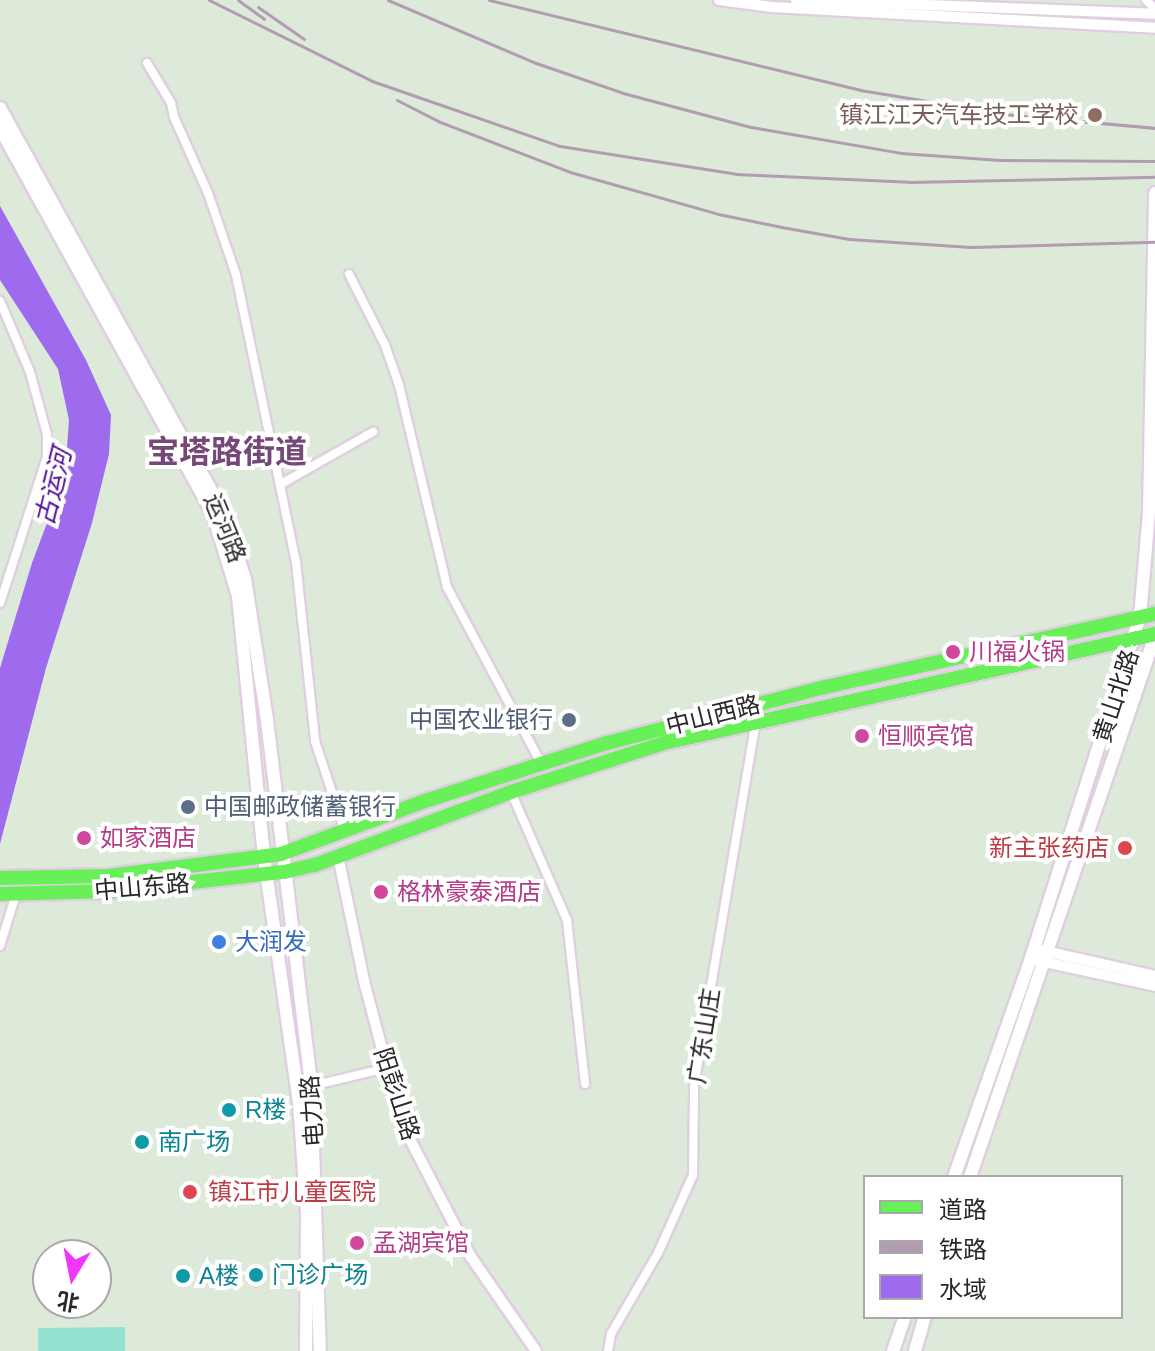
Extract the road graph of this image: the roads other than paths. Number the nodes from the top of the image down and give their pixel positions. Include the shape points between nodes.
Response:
1 (719, 0) edge
2 (796, 0) edge
3 (1146, 0) edge
4 (1155, 12) edge
5 (1155, 28) edge
6 (147, 63) dead end
7 (0, 108) edge
8 (0, 128) edge
9 (1155, 193) edge
10 (349, 274) dead end
11 (0, 301) edge
12 (373, 432) dead end
13 (281, 484) junction
14 (0, 603) edge
15 (1147, 615) edge
16 (1155, 635) edge
17 (1134, 638) junction
18 (759, 703) junction
19 (759, 722) junction
20 (541, 763) junction
21 (511, 792) junction
22 (345, 832) junction
23 (281, 854) junction
24 (338, 856) junction
25 (264, 857) junction
26 (284, 872) junction
27 (267, 876) junction
28 (4, 878) edge
29 (0, 894) edge
30 (16, 894) junction
31 (0, 946) edge
32 (1039, 955) junction
33 (1155, 976) edge
34 (1155, 986) edge
35 (387, 1068) junction
36 (585, 1084) dead end
37 (311, 1086) junction
38 (955, 1175) edge
39 (971, 1175) edge
40 (904, 1319) edge
41 (924, 1319) edge
42 (306, 1351) edge
43 (320, 1351) edge
44 (536, 1351) edge
45 (608, 1351) edge
46 (893, 1351) edge
47 (915, 1351) edge

1 - 5 street
2 - 4 street
3 - 4 street
6 - 13 street via 171,103 236,275
7 - 23 main road, 运河路 via 224,514 245,579
8 - 25 main road, 运河路 via 213,514 238,596
9 - 15 main road, 黄山北路
10 - 20 street via 399,385 447,587
11 - 14 street via 30,372 47,434 47,457
12 - 13 street
13 - 22 street via 296,562 315,741
15 - 17 main road, 黄山北路
15 - 18 main road, 中山西路
16 - 17 main road, 中山西路
16 - 32 main road, 黄山北路
17 - 19 main road, 中山西路
17 - 32 main road, 黄山北路
18 - 19 street, 广东山庄
18 - 20 main road, 中山西路
19 - 21 main road, 中山西路 via 668,742
19 - 45 street, 广东山庄 via 694,1087 693,1175 658,1253 611,1334
20 - 22 main road, 中山西路
21 - 24 main road, 中山西路
21 - 36 street via 567,920
22 - 23 main road, 中山西路
23 - 25 main road, 中山东路
23 - 26 main road, 运河路
24 - 26 main road, 中山西路
24 - 35 street, 阳彭山路
25 - 27 main road, 运河路
25 - 28 main road, 中山东路 via 108,876
26 - 27 main road, 中山东路
26 - 37 main road, 电力路
27 - 30 main road, 中山东路
27 - 42 main road, 电力路 via 299,1102 307,1213
29 - 30 main road, 中山东路
30 - 31 street
32 - 33 street
32 - 34 street
32 - 38 main road, 黄山北路
32 - 39 main road, 黄山北路
35 - 37 street
35 - 44 street, 阳彭山路 via 402,1124 464,1244
37 - 43 main road, 电力路
40 - 46 main road
41 - 47 main road

